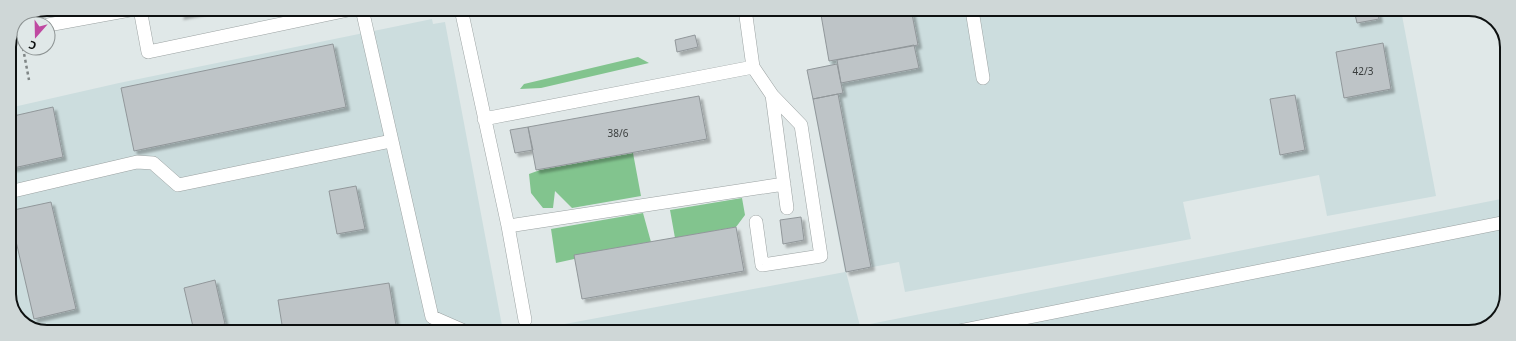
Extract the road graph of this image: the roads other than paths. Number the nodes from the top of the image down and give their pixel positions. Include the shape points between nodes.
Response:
1 (97, 16) edge
2 (141, 16) edge
3 (320, 16) edge
4 (364, 16) edge
5 (462, 16) edge
6 (745, 16) edge
7 (973, 16) edge
8 (56, 24) edge
9 (753, 67) junction
10 (983, 78) dead end
11 (772, 95) junction
12 (484, 119) junction
13 (391, 141) junction
14 (784, 184) junction
15 (16, 190) edge
16 (787, 208) dead end
17 (756, 222) dead end
18 (1500, 223) edge
19 (508, 226) junction
20 (525, 320) dead end
21 (449, 325) edge
22 (989, 325) edge

1 - 8 lane
2 - 3 lane via 148,52
4 - 13 lane
5 - 12 lane
6 - 9 lane
7 - 10 lane
9 - 11 lane
9 - 12 lane
11 - 14 lane
11 - 17 lane via 802,125 821,256 762,265
12 - 19 lane
13 - 15 lane via 178,185 153,163 137,162
13 - 21 lane via 432,317
14 - 16 lane
14 - 19 lane
18 - 22 lane
19 - 20 lane

